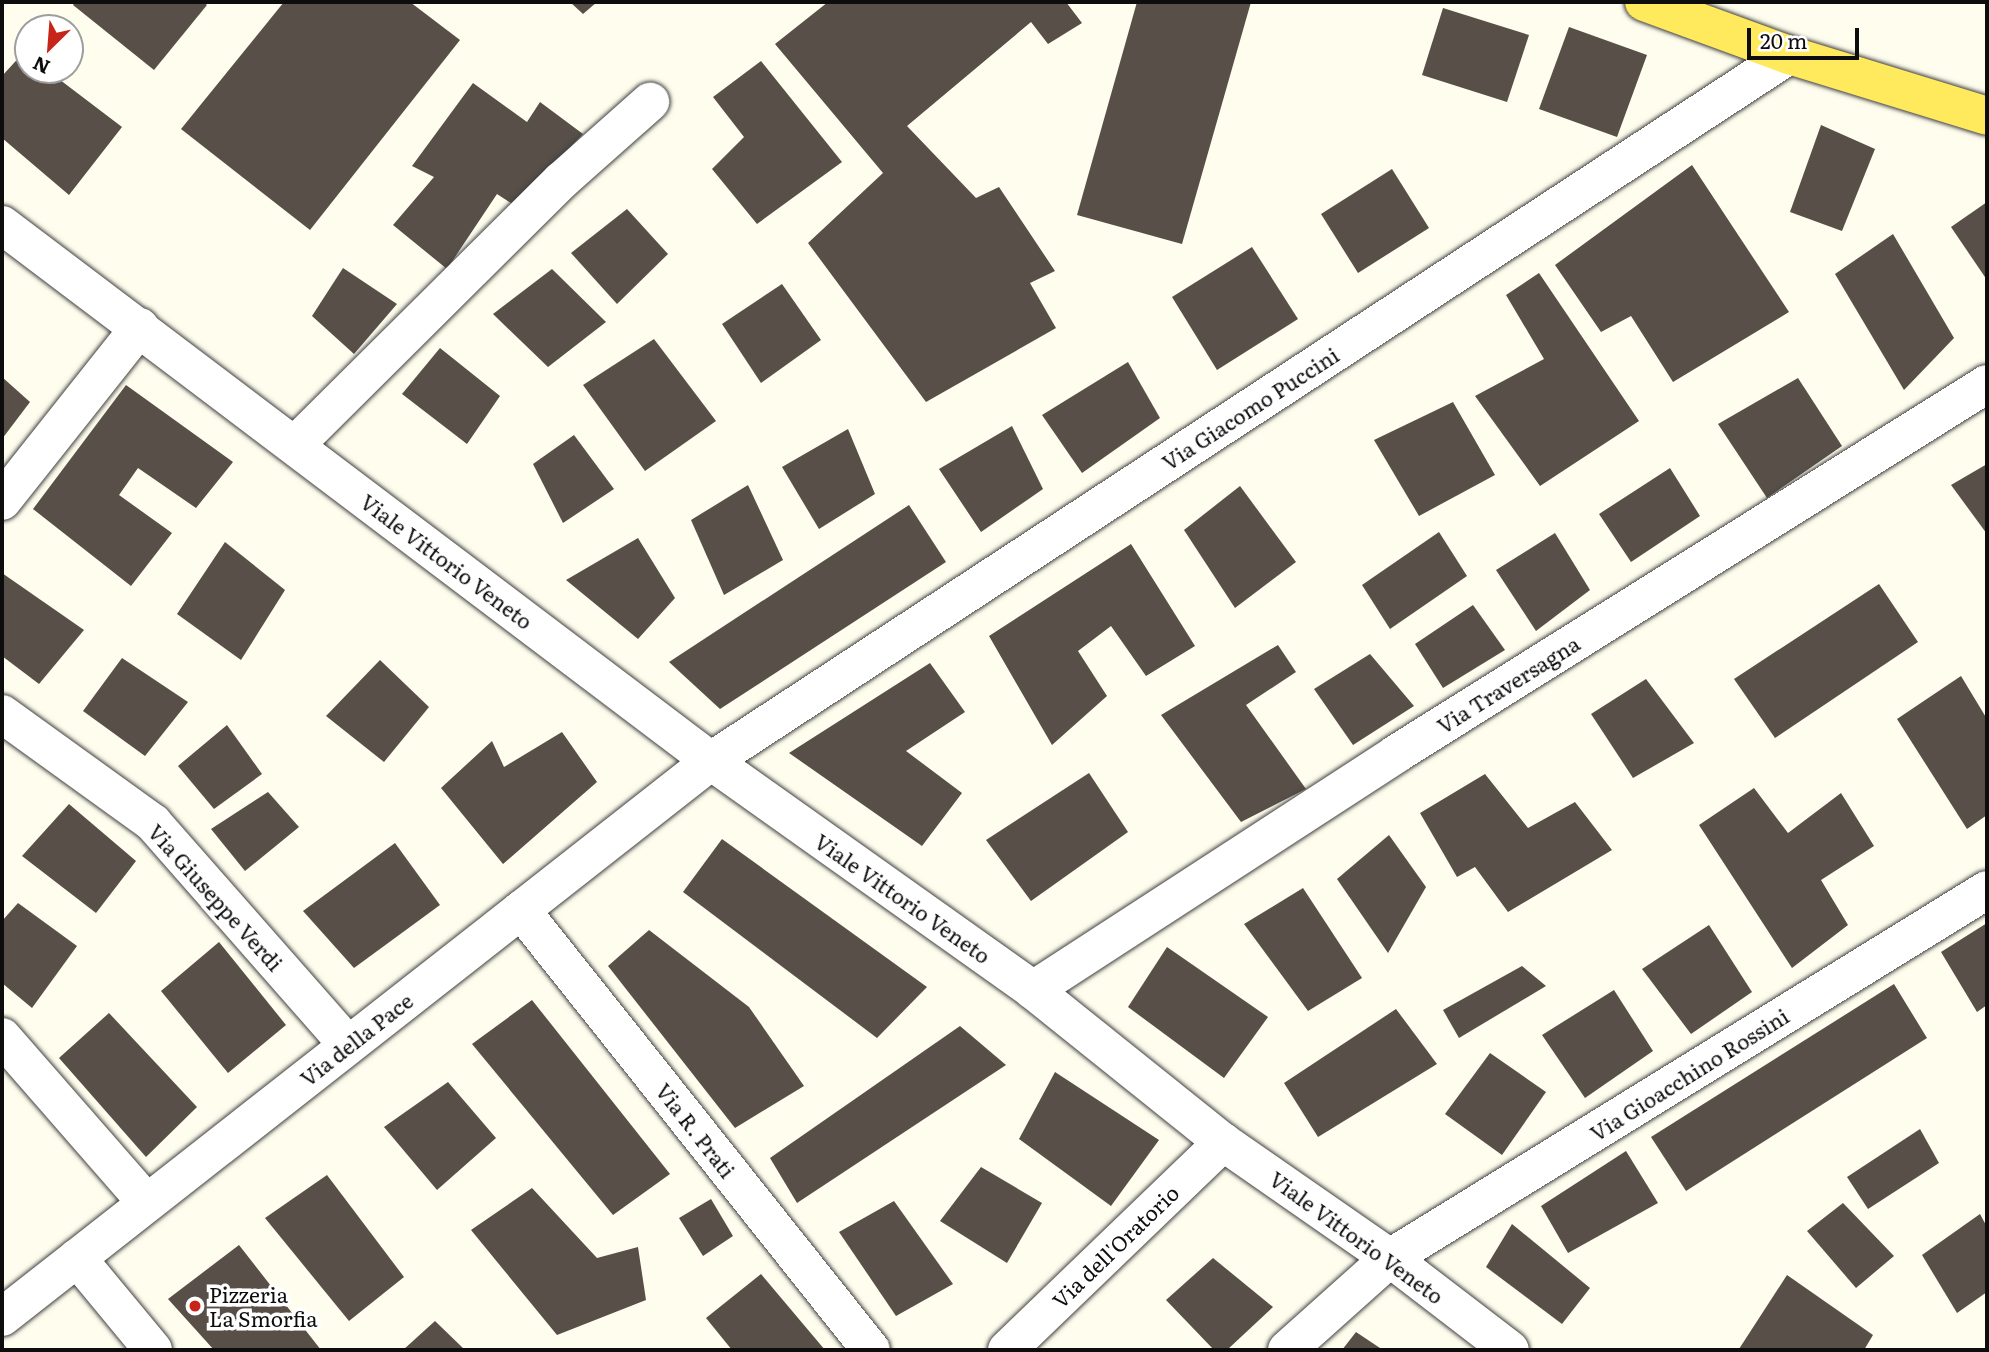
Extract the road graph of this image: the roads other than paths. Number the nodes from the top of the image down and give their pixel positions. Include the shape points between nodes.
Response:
1 (1644, 2) edge
2 (1788, 54) junction
3 (650, 102) dead end
4 (1987, 116) edge
5 (2, 225) edge
6 (140, 327) junction
7 (1987, 384) edge
8 (295, 445) junction
9 (2, 501) edge
10 (2, 714) edge
11 (711, 761) junction
12 (1987, 890) edge
13 (521, 910) junction
14 (1033, 990) junction
15 (2, 1037) edge
16 (348, 1045) junction
17 (1223, 1142) junction
18 (147, 1203) junction
19 (77, 1258) junction
20 (1390, 1258) junction
21 (2, 1317) edge
22 (153, 1350) edge
23 (871, 1350) edge
24 (1007, 1350) edge
25 (1287, 1350) edge
26 (1510, 1350) edge

1 - 2 main road
2 - 4 main road
2 - 11 street, Via Giacomo Puccini
3 - 8 street via 562,180
5 - 6 street, Viale Vittorio Veneto
6 - 8 street, Viale Vittorio Veneto
6 - 9 street
7 - 14 street, Via Traversagna via 1396,754
8 - 11 street, Viale Vittorio Veneto
10 - 16 street, Via Giuseppe Verdi via 153,824
11 - 13 street, Via della Pace
11 - 14 street, Viale Vittorio Veneto
12 - 20 street, Via Gioacchino Rossini
13 - 16 street, Via della Pace
13 - 23 street, Via R. Prati
14 - 17 street, Viale Vittorio Veneto
15 - 18 street
16 - 18 street, Via della Pace
17 - 20 street, Viale Vittorio Veneto
17 - 24 street, Via dell'Oratorio
18 - 19 street, Via della Pace
19 - 21 street, Via della Pace
19 - 22 street
20 - 25 street, Via Gioacchino Rossini
20 - 26 street, Viale Vittorio Veneto

